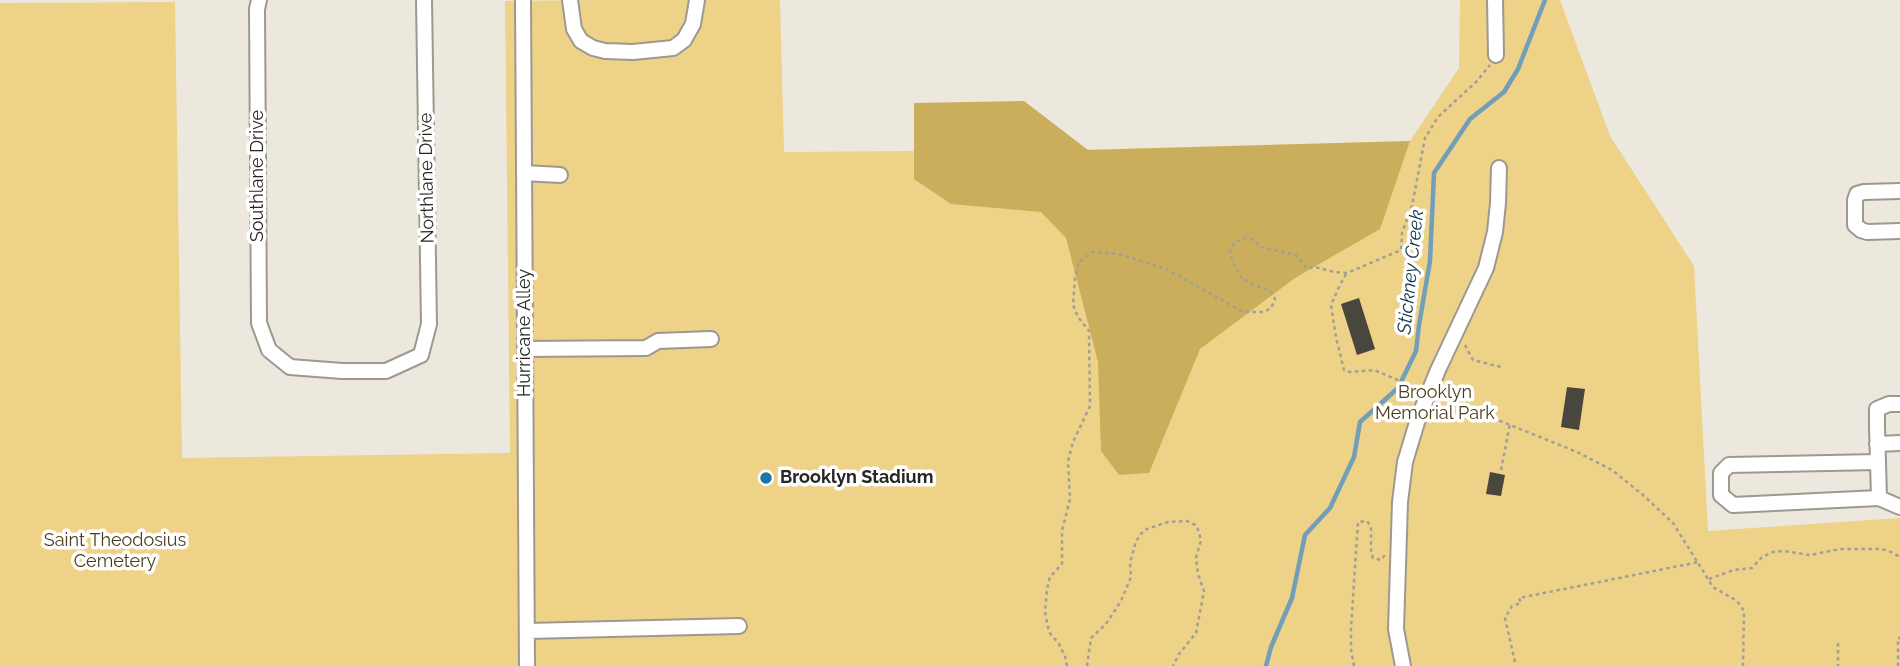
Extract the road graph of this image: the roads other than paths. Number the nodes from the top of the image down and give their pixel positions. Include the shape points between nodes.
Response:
1 (259, 0) edge
2 (424, 0) edge
3 (523, 0) edge
4 (570, 0) edge
5 (697, 0) edge
6 (1495, 0) edge
7 (1496, 55) road end
8 (1499, 167) dead end
9 (524, 173) junction
10 (560, 175) dead end
11 (1900, 191) edge
12 (1900, 231) edge
13 (711, 340) dead end
14 (525, 349) junction
15 (421, 355) joint
16 (1900, 404) edge
17 (1900, 443) edge
18 (1877, 444) junction
19 (1878, 462) junction
20 (1879, 498) junction
21 (1900, 507) edge
22 (738, 626) dead end
23 (527, 631) junction
24 (527, 666) edge
25 (1403, 666) edge

1 - 15 street, Southlane Drive via 259,323 269,350 290,367 342,371 386,371
2 - 15 street, Northlane Drive via 429,324
3 - 9 street, Hurricane Alley
4 - 5 street via 574,29 581,41 605,51 633,52 673,48 684,40 693,24
6 - 7 street
8 - 25 street via 1495,232 1486,268 1429,392 1405,462 1396,629
9 - 10 street
9 - 14 street, Hurricane Alley
11 - 12 street via 1864,192 1855,200 1855,225 1861,230
13 - 14 street via 658,341 646,348
14 - 23 street, Hurricane Alley
16 - 18 street via 1877,409
17 - 18 street
18 - 19 street
19 - 20 street
19 - 20 street via 1729,465 1721,473 1721,495 1733,505
20 - 21 street
22 - 23 street
23 - 24 street, Hurricane Alley

